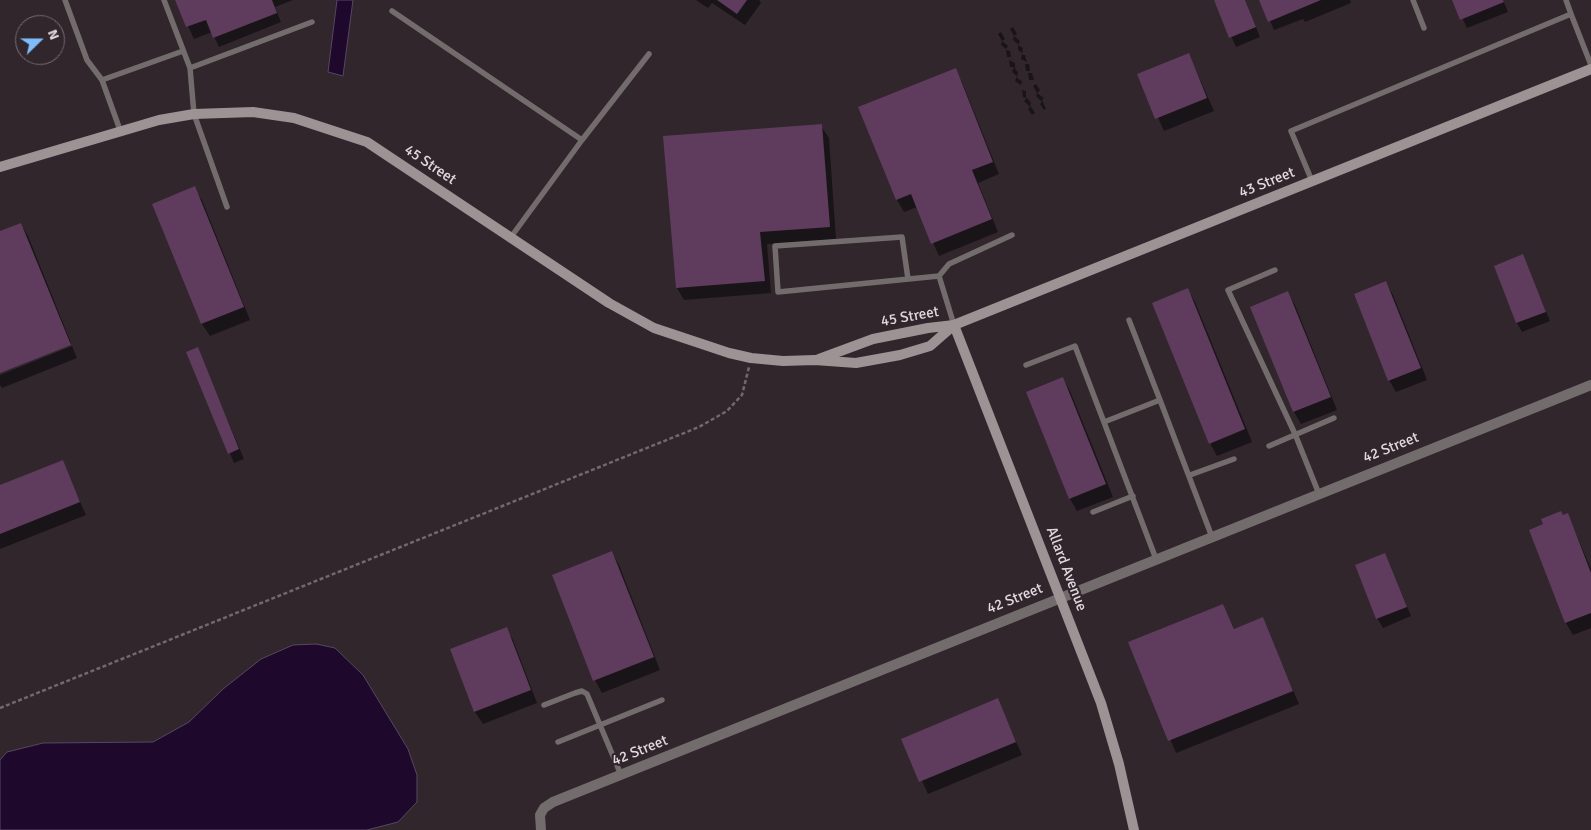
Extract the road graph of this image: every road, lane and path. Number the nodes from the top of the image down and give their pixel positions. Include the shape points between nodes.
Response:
1 (65, 0) edge
2 (164, 0) edge
3 (1414, 0) edge
4 (1566, 0) edge
5 (392, 11) dead end
6 (1571, 14) junction
7 (312, 22) dead end
8 (1424, 28) dead end
9 (183, 51) junction
10 (649, 54) dead end
11 (1591, 67) edge
12 (190, 68) junction
13 (102, 80) junction
14 (194, 114) junction
15 (120, 130) junction
16 (582, 140) junction
17 (0, 167) edge
18 (1312, 181) junction
19 (227, 207) dead end
20 (1012, 235) dead end
21 (511, 237) junction
22 (1275, 270) dead end
23 (939, 276) junction
24 (908, 278) junction
25 (1128, 320) dead end
26 (954, 325) junction
27 (751, 358) junction
28 (815, 360) junction
29 (1026, 365) dead end
30 (1590, 387) edge
31 (1160, 400) junction
32 (1334, 418) dead end
33 (1104, 422) junction
34 (1295, 434) junction
35 (1269, 446) dead end
36 (1234, 459) dead end
37 (1190, 475) junction
38 (1319, 494) junction
39 (1133, 496) junction
40 (1093, 512) dead end
41 (1212, 537) junction
42 (1156, 559) junction
43 (1061, 597) junction
44 (662, 700) dead end
45 (544, 705) dead end
46 (0, 708) edge
47 (600, 725) junction
48 (558, 742) dead end
49 (621, 775) junction
50 (541, 830) edge
51 (1134, 830) edge

1 - 13 lane via 87,60
2 - 9 lane
3 - 8 lane
4 - 6 lane
5 - 16 lane
6 - 11 lane
6 - 18 lane via 1291,130
7 - 12 lane
9 - 12 lane
9 - 13 lane
10 - 16 lane
11 - 18 main road, 43 Street
12 - 14 lane
13 - 15 lane
14 - 15 main road, 45 Street
14 - 19 lane
14 - 21 main road, 45 Street via 253,112 294,118 367,142
15 - 17 main road, 45 Street
16 - 21 lane
18 - 26 main road, 43 Street
20 - 23 lane via 949,264
21 - 27 main road, 45 Street via 608,303 654,328
22 - 34 lane via 1228,290
23 - 24 lane
23 - 26 lane
24 - 24 lane via 778,292 775,246 902,237
25 - 31 lane
26 - 28 main road, 45 Street via 872,339
26 - 28 main road, 45 Street via 930,346 900,354 856,363
26 - 43 main road, Allard Avenue
27 - 28 main road, 45 Street
27 - 46 path via 742,395 727,411 699,427
29 - 33 lane via 1075,346
30 - 38 street, 42 Street
31 - 33 lane
31 - 37 lane
32 - 34 lane
33 - 39 lane
34 - 35 lane
34 - 38 lane
36 - 37 lane
37 - 41 lane
38 - 41 street, 42 Street
39 - 40 lane
39 - 42 lane
41 - 42 street, 42 Street
42 - 43 street, 42 Street
43 - 49 street, 42 Street
43 - 51 main road, Allard Avenue via 1102,704
44 - 47 lane
45 - 47 lane via 582,691 587,694
47 - 48 lane
47 - 49 lane
49 - 50 street, 42 Street via 544,808 540,815

